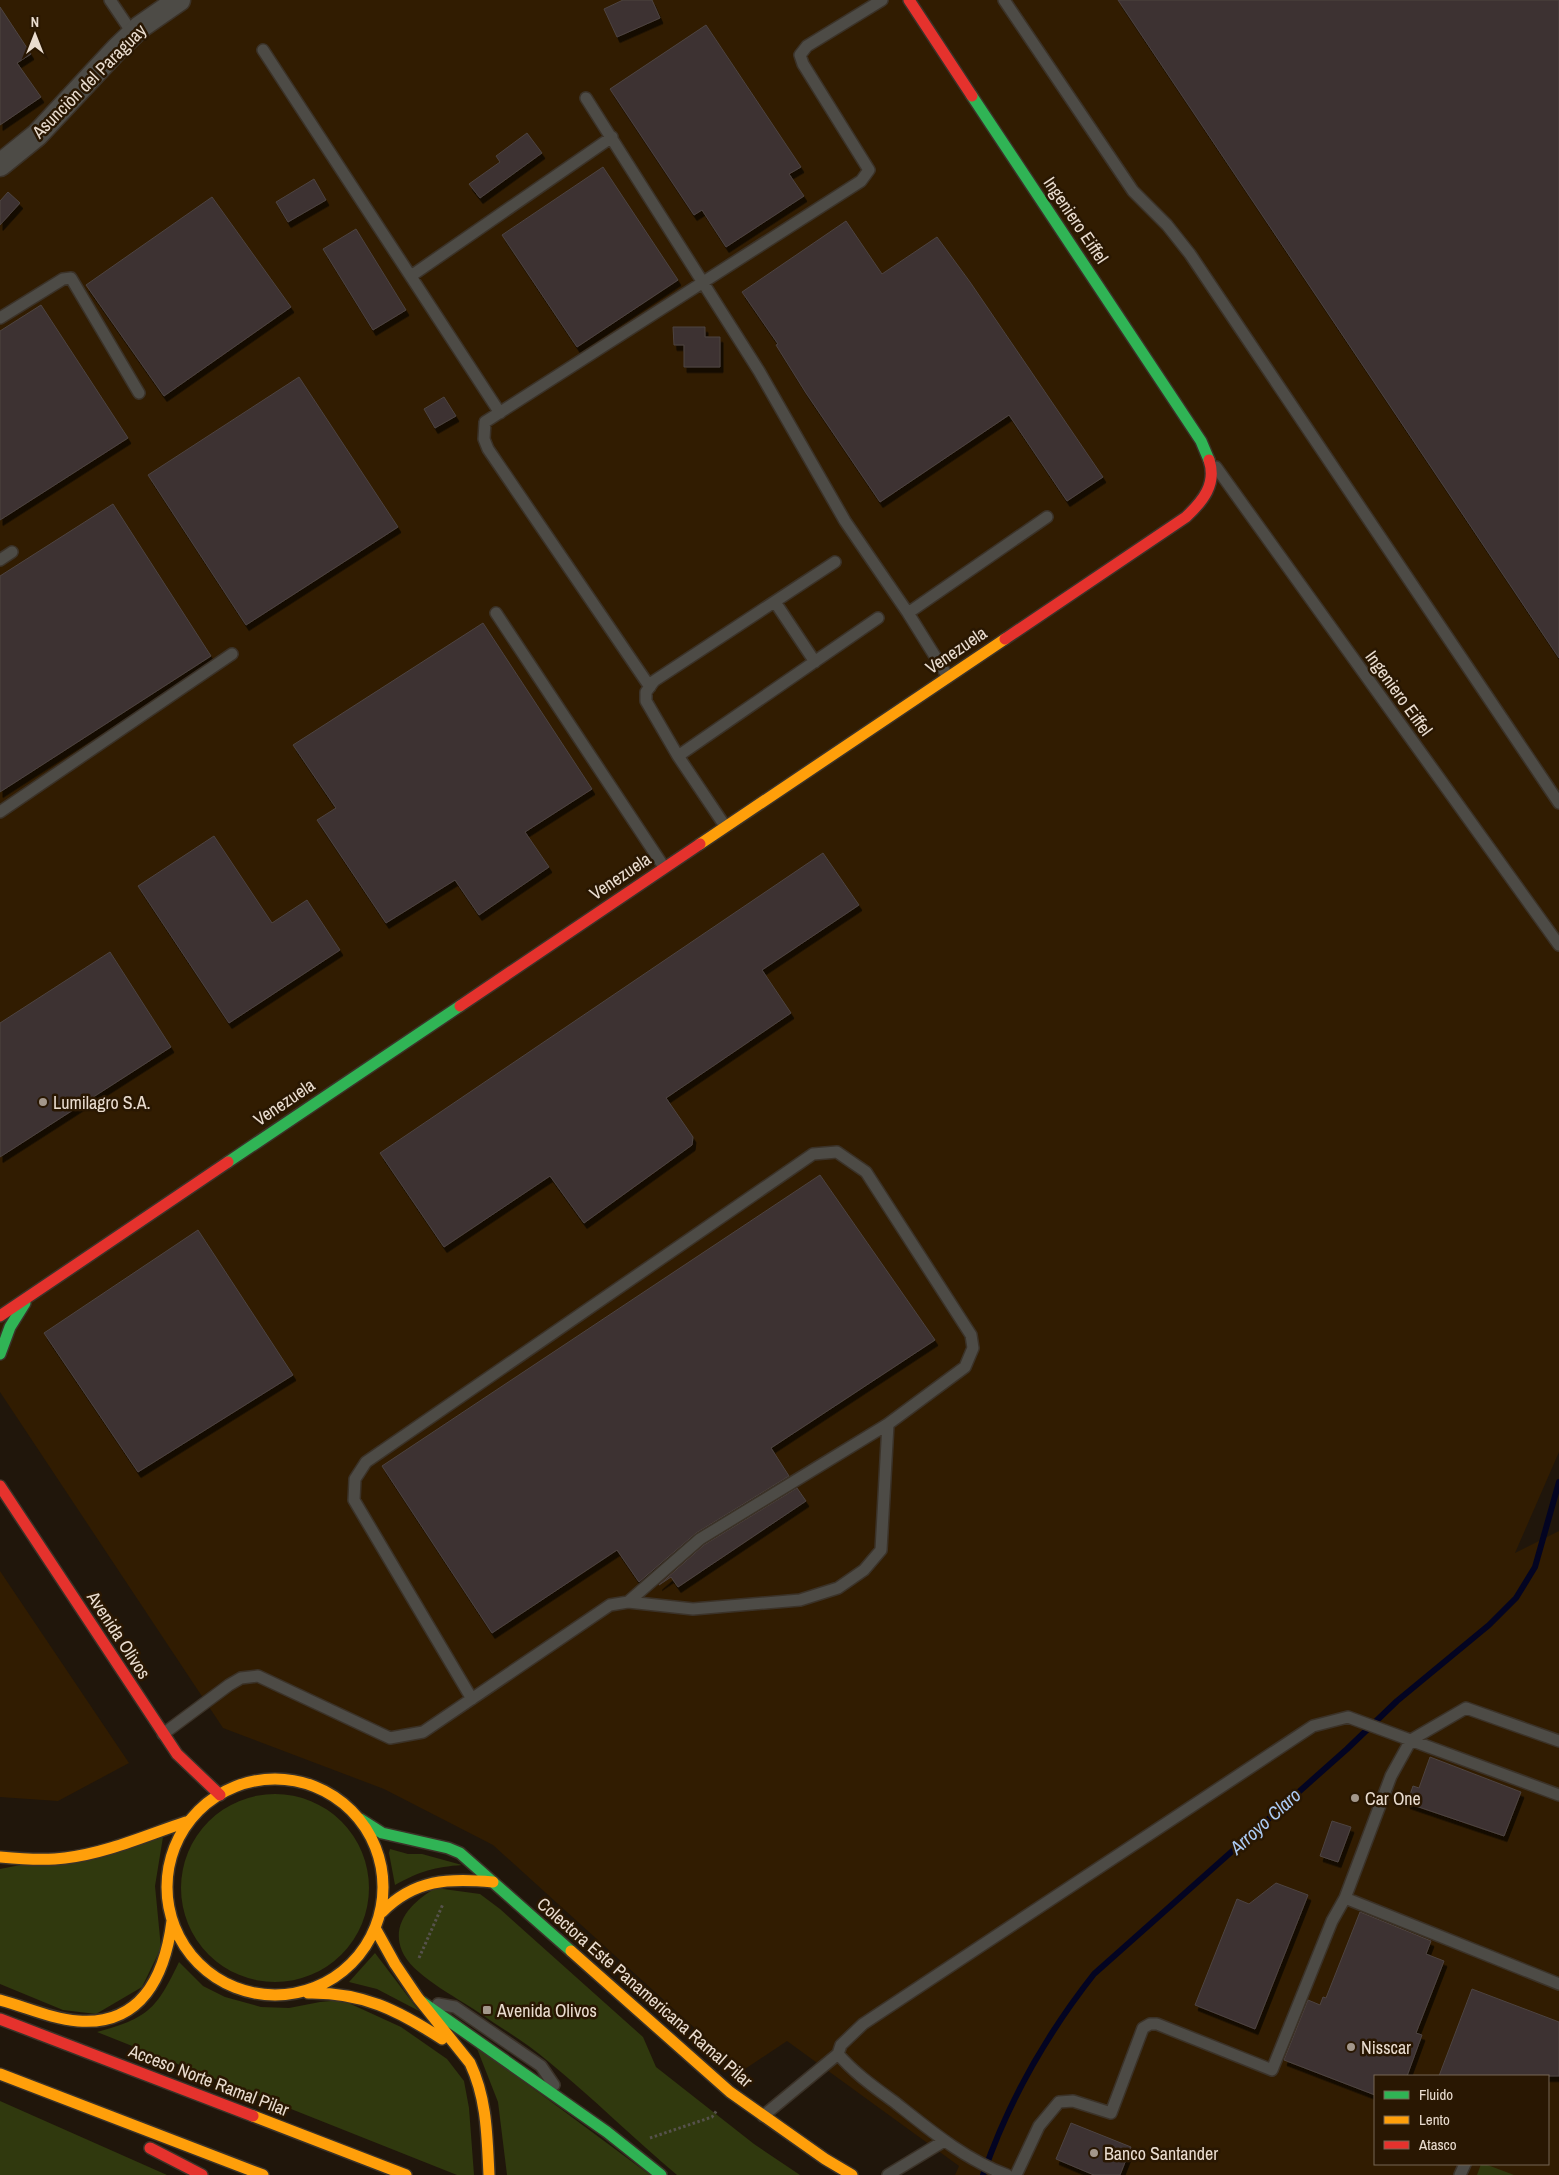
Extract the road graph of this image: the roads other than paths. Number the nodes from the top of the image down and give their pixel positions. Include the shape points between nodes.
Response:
1 (110, 0) edge
2 (179, 0) edge
3 (882, 0) edge
4 (909, 0) edge
5 (1004, 0) edge
6 (133, 34) junction
7 (263, 50) dead end
8 (586, 98) dead end
9 (612, 137) junction
10 (0, 165) edge
11 (411, 276) junction
12 (705, 282) junction
13 (0, 318) edge
14 (139, 393) dead end
15 (500, 412) junction
16 (1211, 461) junction
17 (1212, 483) joint
18 (1047, 517) dead end
19 (12, 552) dead end
20 (0, 560) edge
21 (835, 562) dead end
22 (776, 602) junction
23 (496, 613) dead end
24 (908, 613) junction
25 (878, 618) dead end
26 (232, 654) dead end
27 (815, 662) junction
28 (948, 677) junction
29 (650, 687) junction
30 (678, 756) junction
31 (1559, 803) edge
32 (0, 812) edge
33 (725, 826) junction
34 (664, 867) junction
35 (1559, 945) edge
36 (38, 1289) junction
37 (0, 1316) edge
38 (0, 1354) edge
39 (888, 1424) junction
40 (0, 1486) edge
41 (628, 1602) junction
42 (472, 1699) junction
43 (163, 1734) junction
44 (1408, 1738) junction
45 (1559, 1741) edge
46 (220, 1795) junction
47 (1559, 1795) edge
48 (360, 1819) junction
49 (186, 1822) junction
50 (0, 1857) edge
51 (493, 1882) junction
52 (1345, 1898) junction
53 (382, 1912) junction
54 (172, 1921) junction
55 (376, 1928) junction
56 (1559, 1984) edge
57 (294, 1994) junction
58 (0, 2000) edge
59 (422, 2002) junction
60 (0, 2019) edge
61 (458, 2049) junction
62 (838, 2054) junction
63 (0, 2074) edge
64 (38, 2089) junction
65 (763, 2116) junction
66 (125, 2135) dead end
67 (944, 2141) junction
68 (143, 2144) dead end
69 (1002, 2173) edge
70 (202, 2175) edge
71 (263, 2175) edge
72 (406, 2175) edge
73 (489, 2175) edge
74 (661, 2175) edge
75 (852, 2175) edge
76 (888, 2175) edge
77 (1016, 2175) edge

1 - 6 lane
2 - 6 street, Asunciòn del Paraguay
3 - 12 lane via 807,46 800,54 803,64 869,170 861,181
4 - 16 main road, Ingeniero Eiffel via 1202,441
5 - 31 lane via 1133,191 1190,254
6 - 10 street, Asunciòn del Paraguay via 37,135
7 - 11 lane
8 - 9 lane
9 - 11 lane
9 - 12 lane
11 - 15 lane
12 - 15 lane
12 - 24 lane via 845,520
13 - 14 lane via 62,279 71,278
15 - 29 lane via 486,422 484,439 488,449
16 - 17 main road, Ingeniero Eiffel
16 - 35 lane, Ingeniero Eiffel
17 - 28 main road, Venezuela via 1200,505 1186,517
18 - 24 lane
19 - 20 lane
21 - 22 lane
22 - 27 lane
22 - 29 lane via 654,681
23 - 34 lane
24 - 28 lane
25 - 27 lane
26 - 32 lane
27 - 30 lane
28 - 33 main road, Venezuela
29 - 30 lane via 646,701
30 - 33 lane
33 - 34 main road, Venezuela
34 - 36 main road, Venezuela
36 - 37 main road
36 - 38 main road via 16,1313
39 - 41 lane via 700,1539
39 - 41 lane via 881,1550 864,1570 838,1588 800,1600 693,1609
39 - 42 lane via 965,1367 973,1348 971,1335 866,1172 837,1152 813,1154 366,1462 355,1479 354,1500
40 - 43 main road, Avenida Olivos
41 - 42 lane via 610,1605
42 - 43 lane via 422,1732 390,1738 258,1676 241,1678 229,1685
43 - 46 main road, Avenida Olivos via 177,1754
44 - 45 lane via 1466,1708
44 - 47 lane
44 - 52 lane
44 - 62 lane via 1348,1717 1313,1726 863,2024 841,2045
46 - 48 main road via 251,1783 282,1780 329,1793
46 - 49 main road
48 - 51 main road, Colectora Este Panamericana Ramal Pilar via 382,1833 460,1853
48 - 53 main road via 372,1836 384,1869 386,1884
49 - 50 main road via 133,1841 66,1858 30,1860
49 - 54 main road via 170,1861 166,1881
51 - 53 main road via 446,1879 420,1886 390,1902
51 - 65 main road, Colectora Este Panamericana Ramal Pilar via 686,2056
52 - 56 lane
52 - 77 lane via 1332,1921 1272,2070 1150,2024 1143,2028 1111,2113 1073,2101 1060,2102 1039,2126
53 - 55 main road
54 - 57 main road via 183,1945 199,1965 220,1981 244,1991 270,1996
54 - 58 main road via 165,1962 154,1986 133,2007 115,2016 96,2022 76,2021
55 - 57 main road via 362,1952 344,1971 321,1986
55 - 59 main road via 384,1946
57 - 61 main road via 342,1992 376,2002 407,2016
59 - 61 main road
59 - 74 main road via 512,2063
60 - 72 main road, Acceso Norte Ramal Pilar
61 - 73 main road via 477,2076 485,2106
62 - 65 lane
62 - 67 lane
63 - 64 main road
64 - 66 main road
64 - 71 main road
65 - 75 main road, Colectora Este Panamericana Ramal Pilar
67 - 69 lane
67 - 76 lane
68 - 70 main road

